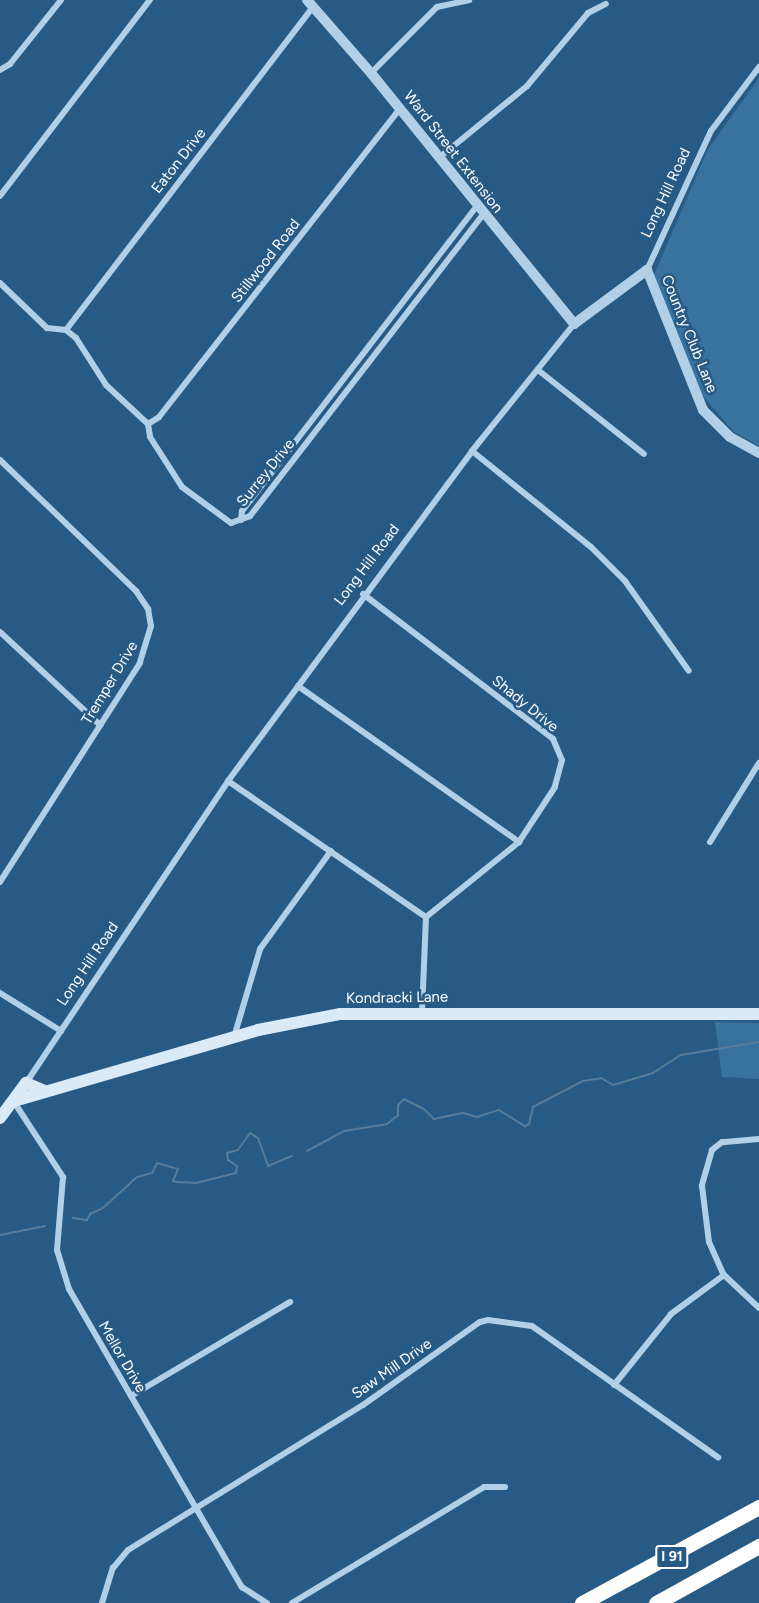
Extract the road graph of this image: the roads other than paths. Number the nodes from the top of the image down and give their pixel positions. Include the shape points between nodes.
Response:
1 (60, 0) edge
2 (150, 0) edge
3 (469, 0) edge
4 (310, 4) edge
5 (606, 4) dead end
6 (759, 68) edge
7 (0, 70) edge
8 (371, 73) junction
9 (400, 109) junction
10 (440, 157) junction
11 (0, 196) edge
12 (480, 211) junction
13 (647, 270) junction
14 (0, 283) edge
15 (574, 324) junction
16 (66, 330) junction
17 (538, 370) junction
18 (147, 424) junction
19 (472, 451) junction
20 (759, 453) edge
21 (644, 454) dead end
22 (0, 460) edge
23 (241, 519) junction
24 (363, 594) junction
25 (0, 632) edge
26 (689, 671) dead end
27 (298, 686) junction
28 (100, 725) junction
29 (759, 763) edge
30 (228, 781) junction
31 (710, 842) dead end
32 (519, 843) junction
33 (331, 851) junction
34 (0, 882) edge
35 (426, 917) junction
36 (0, 993) edge
37 (422, 1012) junction
38 (759, 1014) edge
39 (62, 1031) junction
40 (234, 1037) junction
41 (26, 1083) junction
42 (45, 1091) junction
43 (14, 1101) junction
44 (0, 1118) edge
45 (759, 1139) edge
46 (724, 1275) junction
47 (290, 1302) dead end
48 (759, 1308) edge
49 (615, 1385) junction
50 (131, 1396) junction
51 (718, 1457) dead end
52 (505, 1487) dead end
53 (759, 1507) edge
54 (196, 1509) junction
55 (759, 1546) edge
56 (759, 1555) edge
57 (729, 1564) junction
58 (102, 1603) edge
59 (267, 1603) edge
60 (292, 1603) edge
61 (582, 1603) edge
62 (656, 1603) edge

1 - 7 street
2 - 11 street
3 - 8 street via 437,7
4 - 8 street, Ward Street Extension
4 - 16 street, Eaton Drive
5 - 10 street via 588,13 526,86
6 - 13 street, Long Hill Road via 711,131
8 - 9 street, Ward Street Extension
9 - 10 street, Ward Street Extension
9 - 18 street, Stillwood Road via 159,417
10 - 12 street, Ward Street Extension
12 - 15 street, Ward Street Extension
12 - 23 street, Surrey Drive via 242,511
12 - 23 street, Surrey Drive via 250,516
13 - 15 street, Long Hill Road
13 - 20 street, Country Club Lane via 703,410 730,437
14 - 16 street via 47,328
15 - 17 street, Long Hill Road
16 - 18 street via 76,338 106,385
17 - 19 street, Long Hill Road
17 - 21 street
18 - 23 street via 150,437 188,493 223,520
19 - 24 street, Long Hill Road
19 - 26 street via 591,547 625,581
22 - 28 street, Tremper Drive via 126,581 148,609 151,630 146,652
24 - 27 street, Long Hill Road
24 - 32 street, Shady Drive via 553,739 562,760 555,787
25 - 28 street
27 - 30 street, Long Hill Road
27 - 32 street
28 - 34 street, Tremper Drive
29 - 31 street
30 - 33 street
30 - 39 street, Long Hill Road
32 - 35 street, Shady Drive
33 - 35 street
33 - 40 street via 260,949
35 - 37 street
36 - 39 street
37 - 38 main road, Kondracki Lane
37 - 40 main road, Kondracki Lane via 328,1016
39 - 41 street, Long Hill Road
40 - 42 main road, Kondracki Lane
41 - 42 main road
41 - 43 main road, Long Hill Road
42 - 43 main road, Kondracki Lane
43 - 44 main road
43 - 50 street, Mellor Drive via 25,1112 63,1180 57,1250 63,1276
45 - 46 street via 722,1142 711,1150 706,1164 702,1215 708,1242
46 - 48 street
46 - 49 street via 671,1314
47 - 50 street
49 - 51 street, Saw Mill Drive
49 - 54 street, Saw Mill Drive via 532,1326 498,1319 480,1322 363,1405
50 - 54 street, Mellor Drive
52 - 60 street via 484,1487
53 - 61 highway, I 91
54 - 58 street, Saw Mill Drive via 128,1550 113,1568
54 - 59 street, Mellor Drive via 242,1587
55 - 57 highway, I 91
56 - 57 highway
57 - 62 highway, I 91

